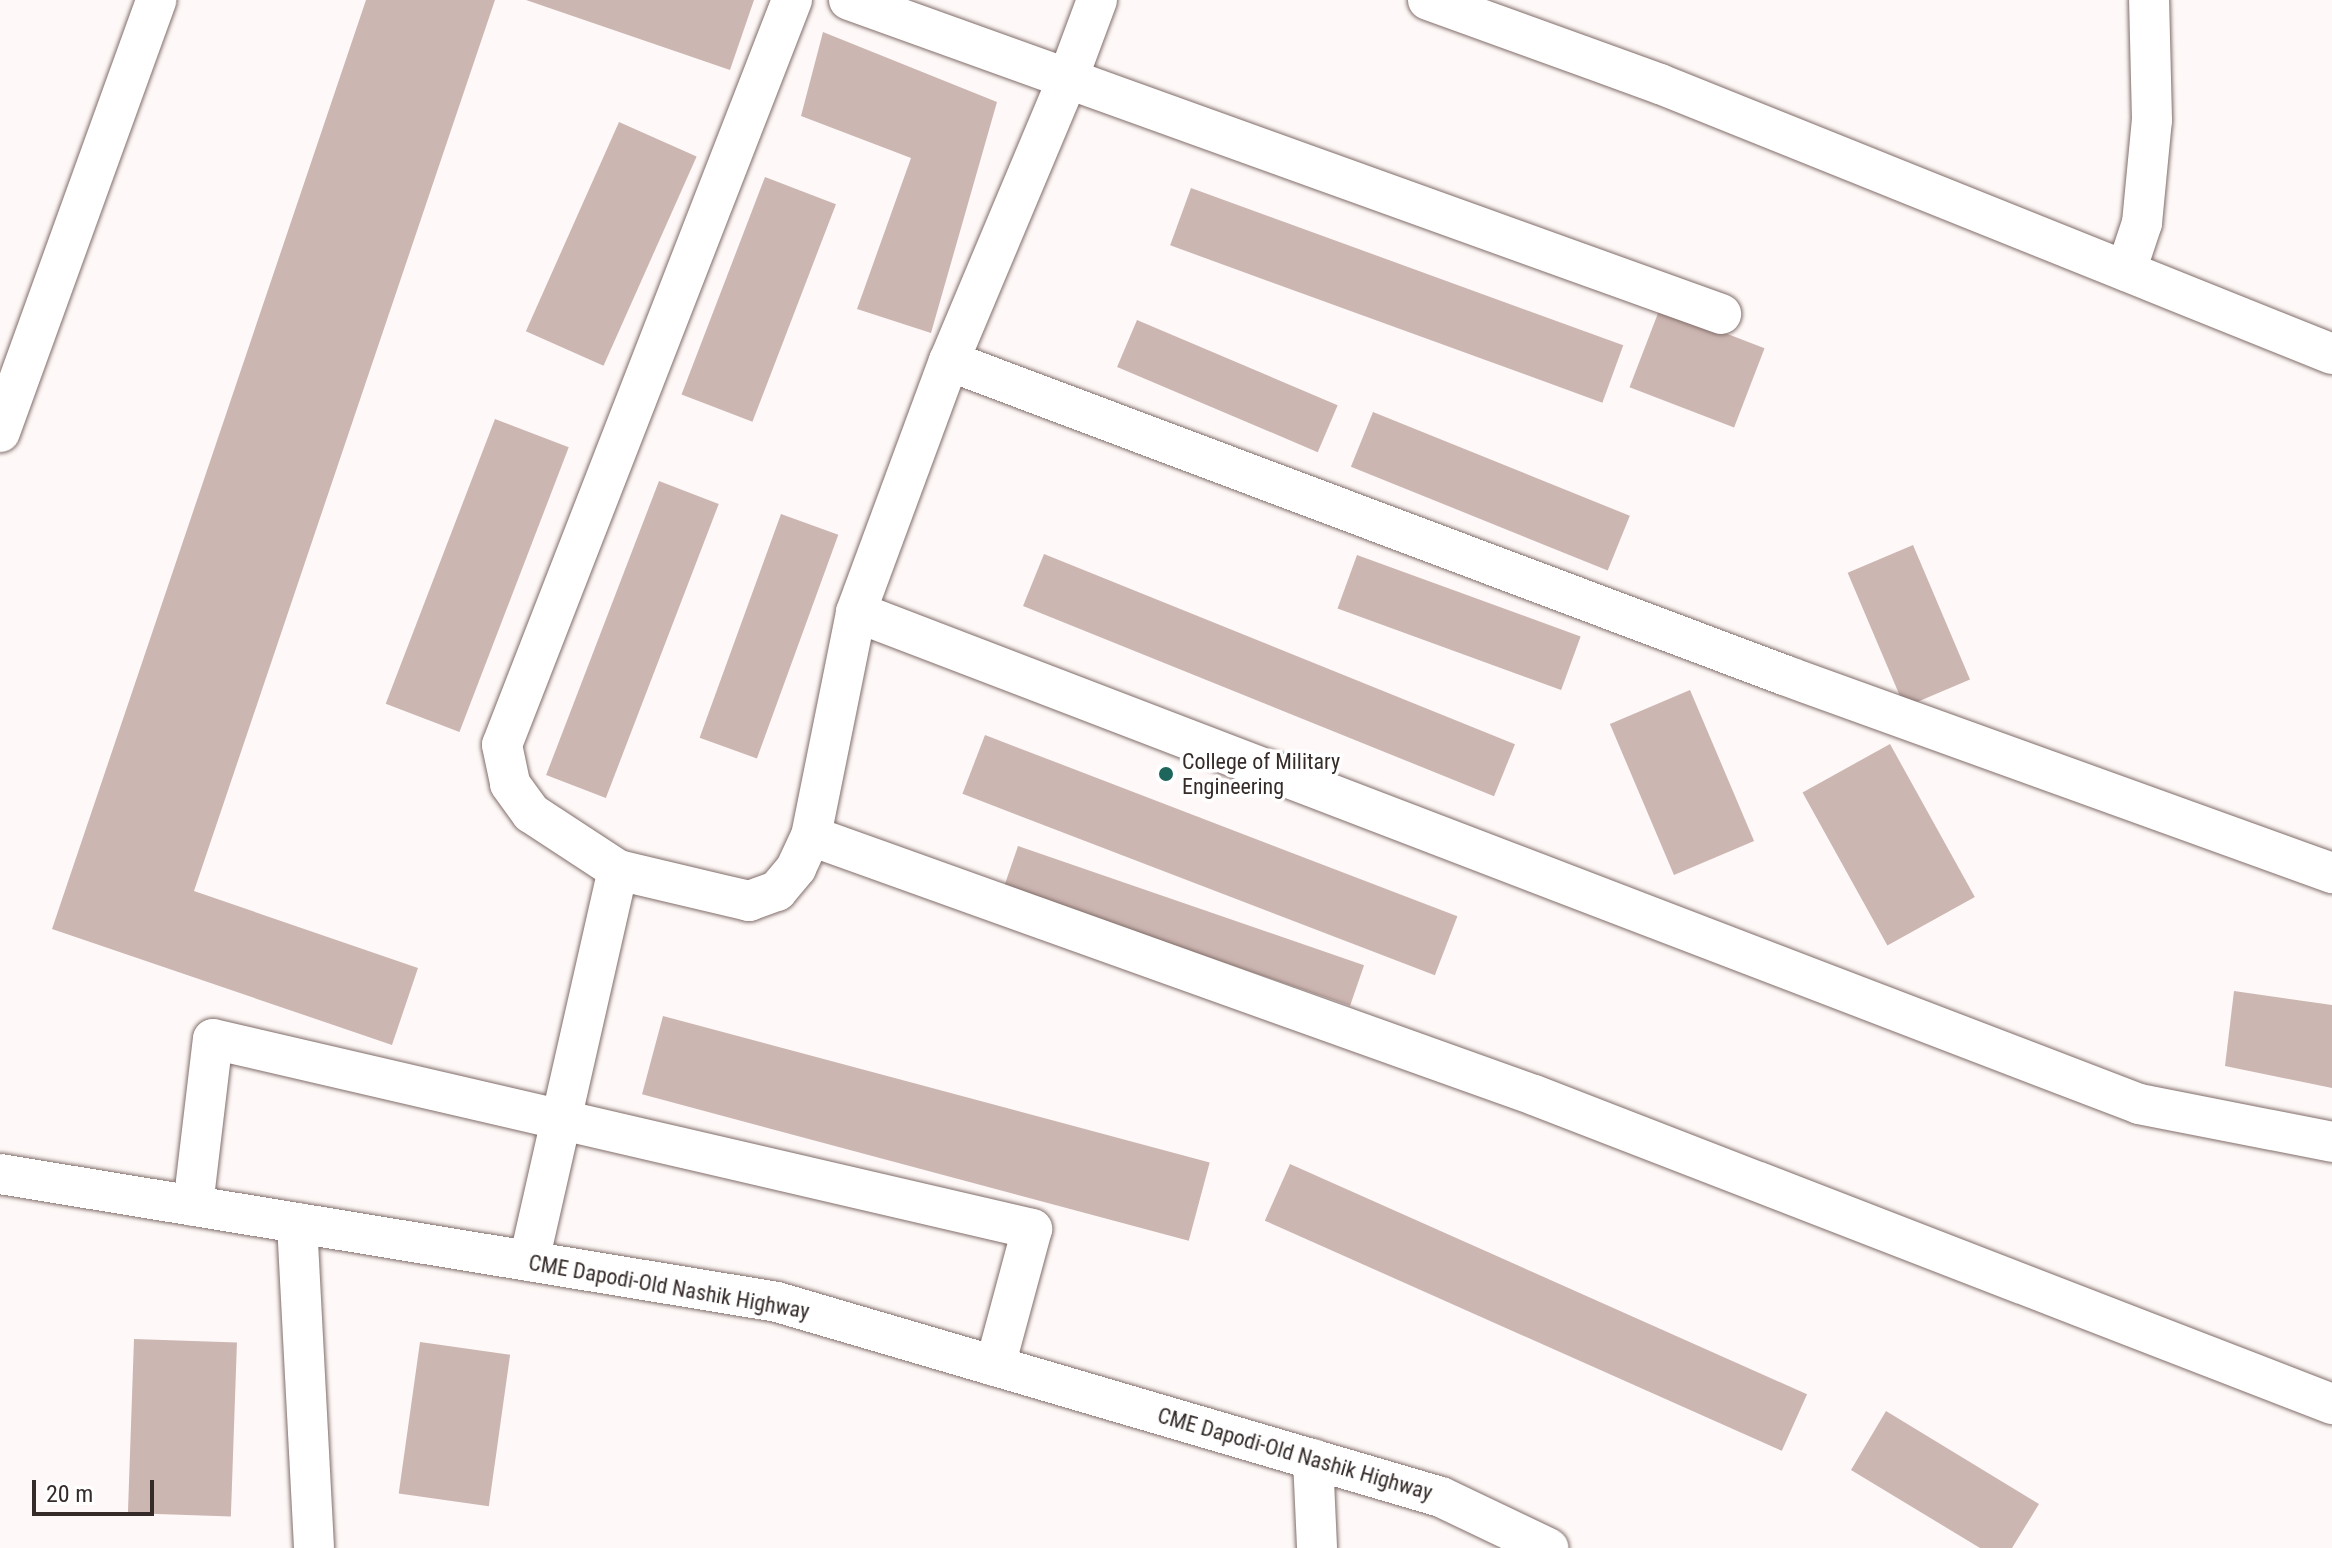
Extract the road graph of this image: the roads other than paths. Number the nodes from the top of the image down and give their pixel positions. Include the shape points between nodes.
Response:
1 (156, 0) edge
2 (792, 0) edge
3 (849, 0) edge
4 (1097, 0) edge
5 (1428, 0) edge
6 (2149, 0) edge
7 (1068, 78) junction
8 (2126, 271) junction
9 (1721, 314) dead end
10 (2332, 354) edge
11 (949, 361) junction
12 (0, 432) edge
13 (856, 612) junction
14 (811, 836) junction
15 (618, 870) junction
16 (2332, 873) edge
17 (561, 1119) junction
18 (2332, 1142) edge
19 (0, 1174) edge
20 (193, 1206) junction
21 (297, 1223) junction
22 (529, 1261) junction
23 (995, 1366) junction
24 (2332, 1404) edge
25 (1313, 1459) junction
26 (314, 1548) edge
27 (1317, 1548) edge
28 (1548, 1548) edge

1 - 12 lane
2 - 15 lane via 502,745 510,784 531,813
3 - 7 lane
4 - 7 lane
5 - 8 lane via 1660,84
6 - 8 lane via 2152,120 2142,223
7 - 9 lane
7 - 11 lane
8 - 10 lane
11 - 13 lane
11 - 16 lane via 1784,675
13 - 14 lane
13 - 18 lane via 2139,1104
14 - 15 lane via 796,868 777,891 749,901
14 - 24 lane via 1534,1095
15 - 17 lane
17 - 20 lane via 213,1039
17 - 22 lane
17 - 23 lane via 1032,1229
19 - 20 lane, CME Dapodi-Old Nashik Highway
20 - 21 lane, CME Dapodi-Old Nashik Highway
21 - 22 lane, CME Dapodi-Old Nashik Highway
21 - 26 lane
22 - 23 lane, CME Dapodi-Old Nashik Highway via 777,1302
23 - 25 lane, CME Dapodi-Old Nashik Highway
25 - 27 lane
25 - 28 lane, CME Dapodi-Old Nashik Highway via 1441,1497

